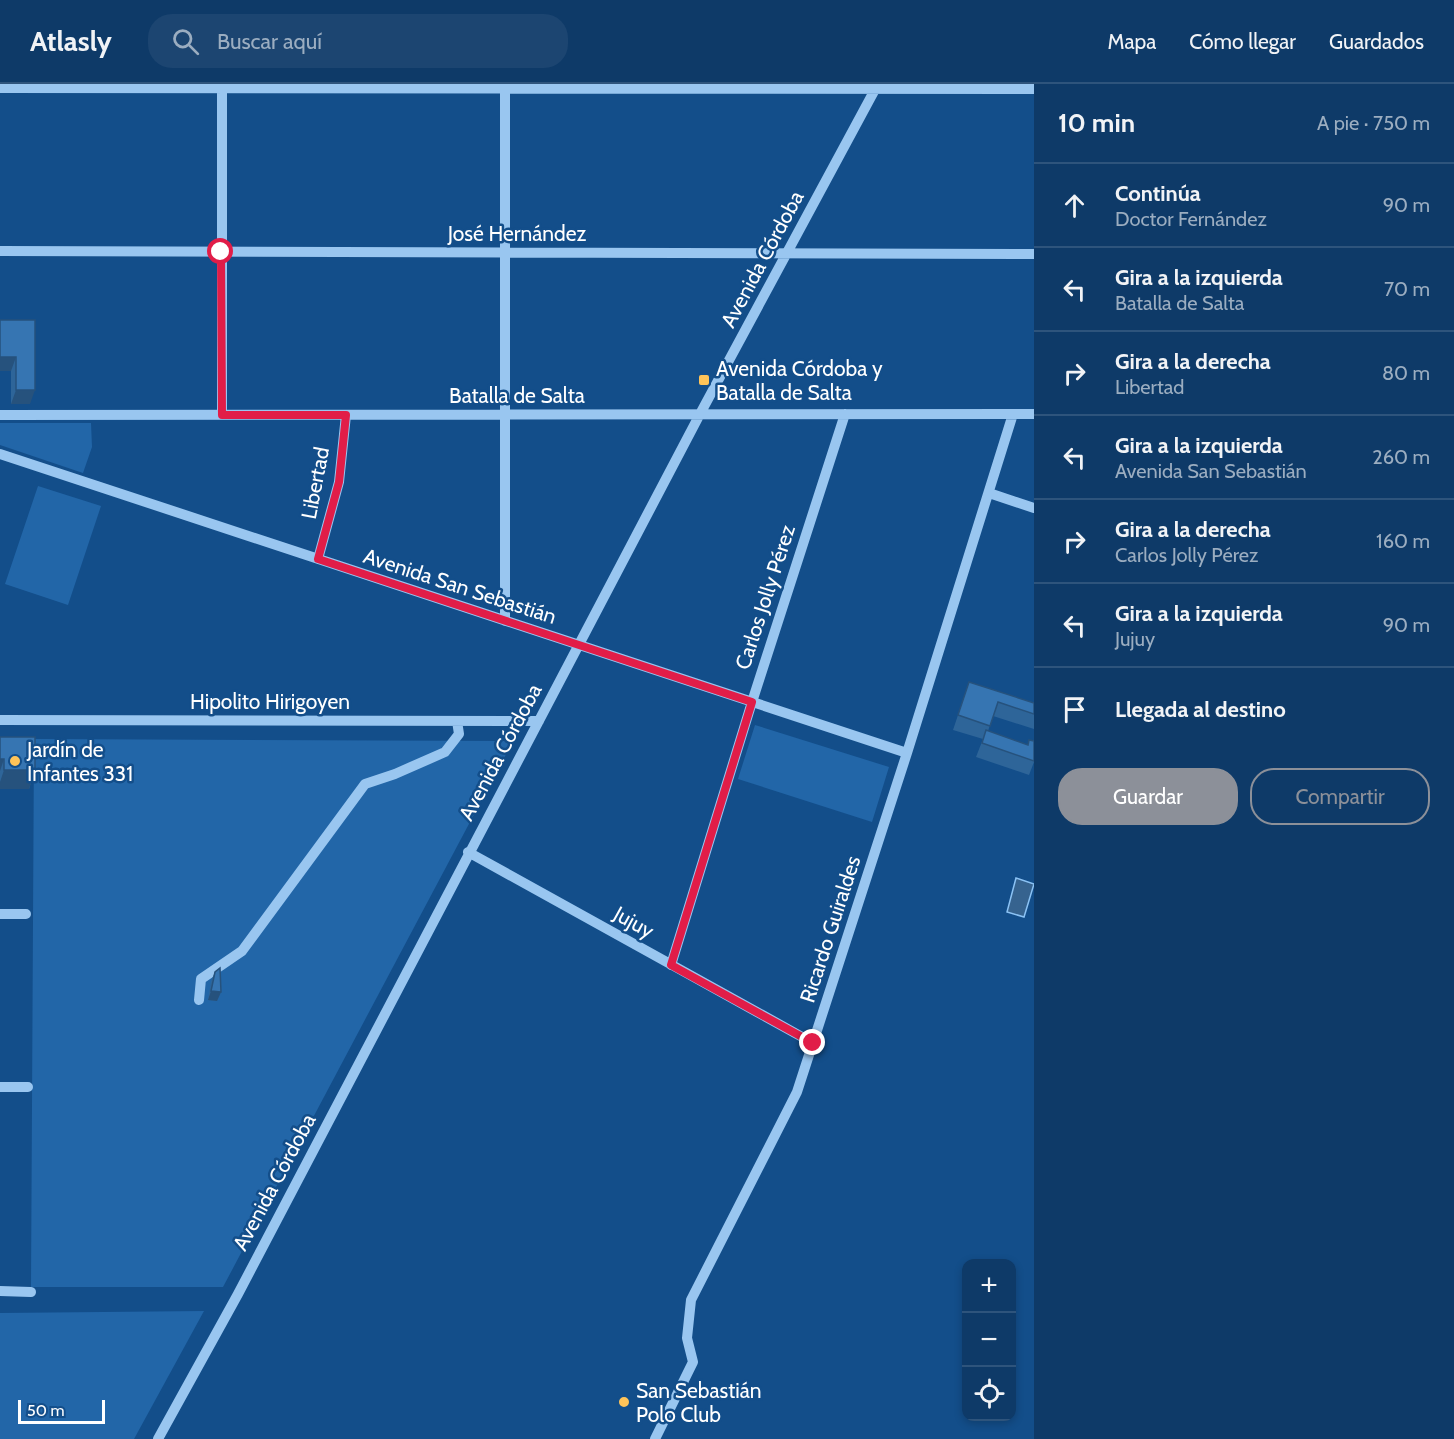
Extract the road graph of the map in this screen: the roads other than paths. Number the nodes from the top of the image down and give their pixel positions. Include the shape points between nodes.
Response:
1 (342, 86) edge
2 (505, 86) edge
3 (663, 86) edge
4 (877, 86) edge
5 (4, 88) edge
6 (222, 88) junction
7 (1034, 89) edge
8 (0, 251) edge
9 (221, 252) junction
10 (505, 252) junction
11 (787, 253) junction
12 (1034, 254) edge
13 (505, 414) junction
14 (700, 414) junction
15 (845, 414) junction
16 (1013, 414) junction
17 (1034, 414) edge
18 (0, 415) edge
19 (222, 415) junction
20 (346, 415) junction
21 (0, 454) edge
22 (990, 493) junction
23 (1034, 508) edge
24 (318, 559) junction
25 (505, 621) junction
26 (578, 645) junction
27 (752, 702) junction
28 (0, 720) edge
29 (458, 721) junction
30 (539, 721) junction
31 (907, 753) junction
32 (468, 852) junction
33 (0, 914) edge
34 (26, 915) dead end
35 (671, 965) junction
36 (199, 1000) dead end
37 (813, 1043) junction
38 (0, 1087) edge
39 (28, 1088) dead end
40 (0, 1291) edge
41 (31, 1292) dead end
42 (158, 1439) edge
43 (655, 1439) edge

1 - 2 street
1 - 6 street
2 - 3 street
2 - 10 street
3 - 4 street
4 - 7 street
4 - 11 street, Avenida Córdoba
5 - 6 street
6 - 9 street
8 - 9 street, José Hernández
9 - 10 street, José Hernández
9 - 19 street
10 - 11 street, José Hernández
10 - 13 street
11 - 12 street, José Hernández
11 - 14 street, Avenida Córdoba
13 - 14 street, Batalla de Salta
13 - 20 street, Batalla de Salta
13 - 25 street
14 - 15 street, Batalla de Salta
14 - 26 street, Avenida Córdoba
15 - 16 street, Batalla de Salta
15 - 27 street, Carlos Jolly Pérez
16 - 17 street, Batalla de Salta
16 - 22 street, Ricardo Guiraldes
18 - 19 street, Batalla de Salta
19 - 20 street, Batalla de Salta
20 - 24 street, Libertad via 339,482
21 - 24 street, Avenida San Sebastián
22 - 23 street
22 - 31 street, Ricardo Guiraldes
24 - 25 street, Avenida San Sebastián
25 - 26 street, Avenida San Sebastián
26 - 27 street, Avenida San Sebastián
26 - 30 street, Avenida Córdoba
27 - 31 street, Avenida San Sebastián
27 - 35 street, Carlos Jolly Pérez
28 - 29 street, Hipolito Hirigoyen
29 - 30 street, Hipolito Hirigoyen
29 - 36 street via 459,734 446,752 365,784 242,951 201,979
30 - 32 street, Avenida Córdoba
31 - 37 street, Ricardo Guiraldes
32 - 35 street, Jujuy
32 - 42 street, Avenida Córdoba via 238,1294
33 - 34 street
35 - 37 street, Jujuy
37 - 43 street, Ricardo Guiraldes via 797,1092 691,1300 687,1338 693,1362
38 - 39 street
40 - 41 street

